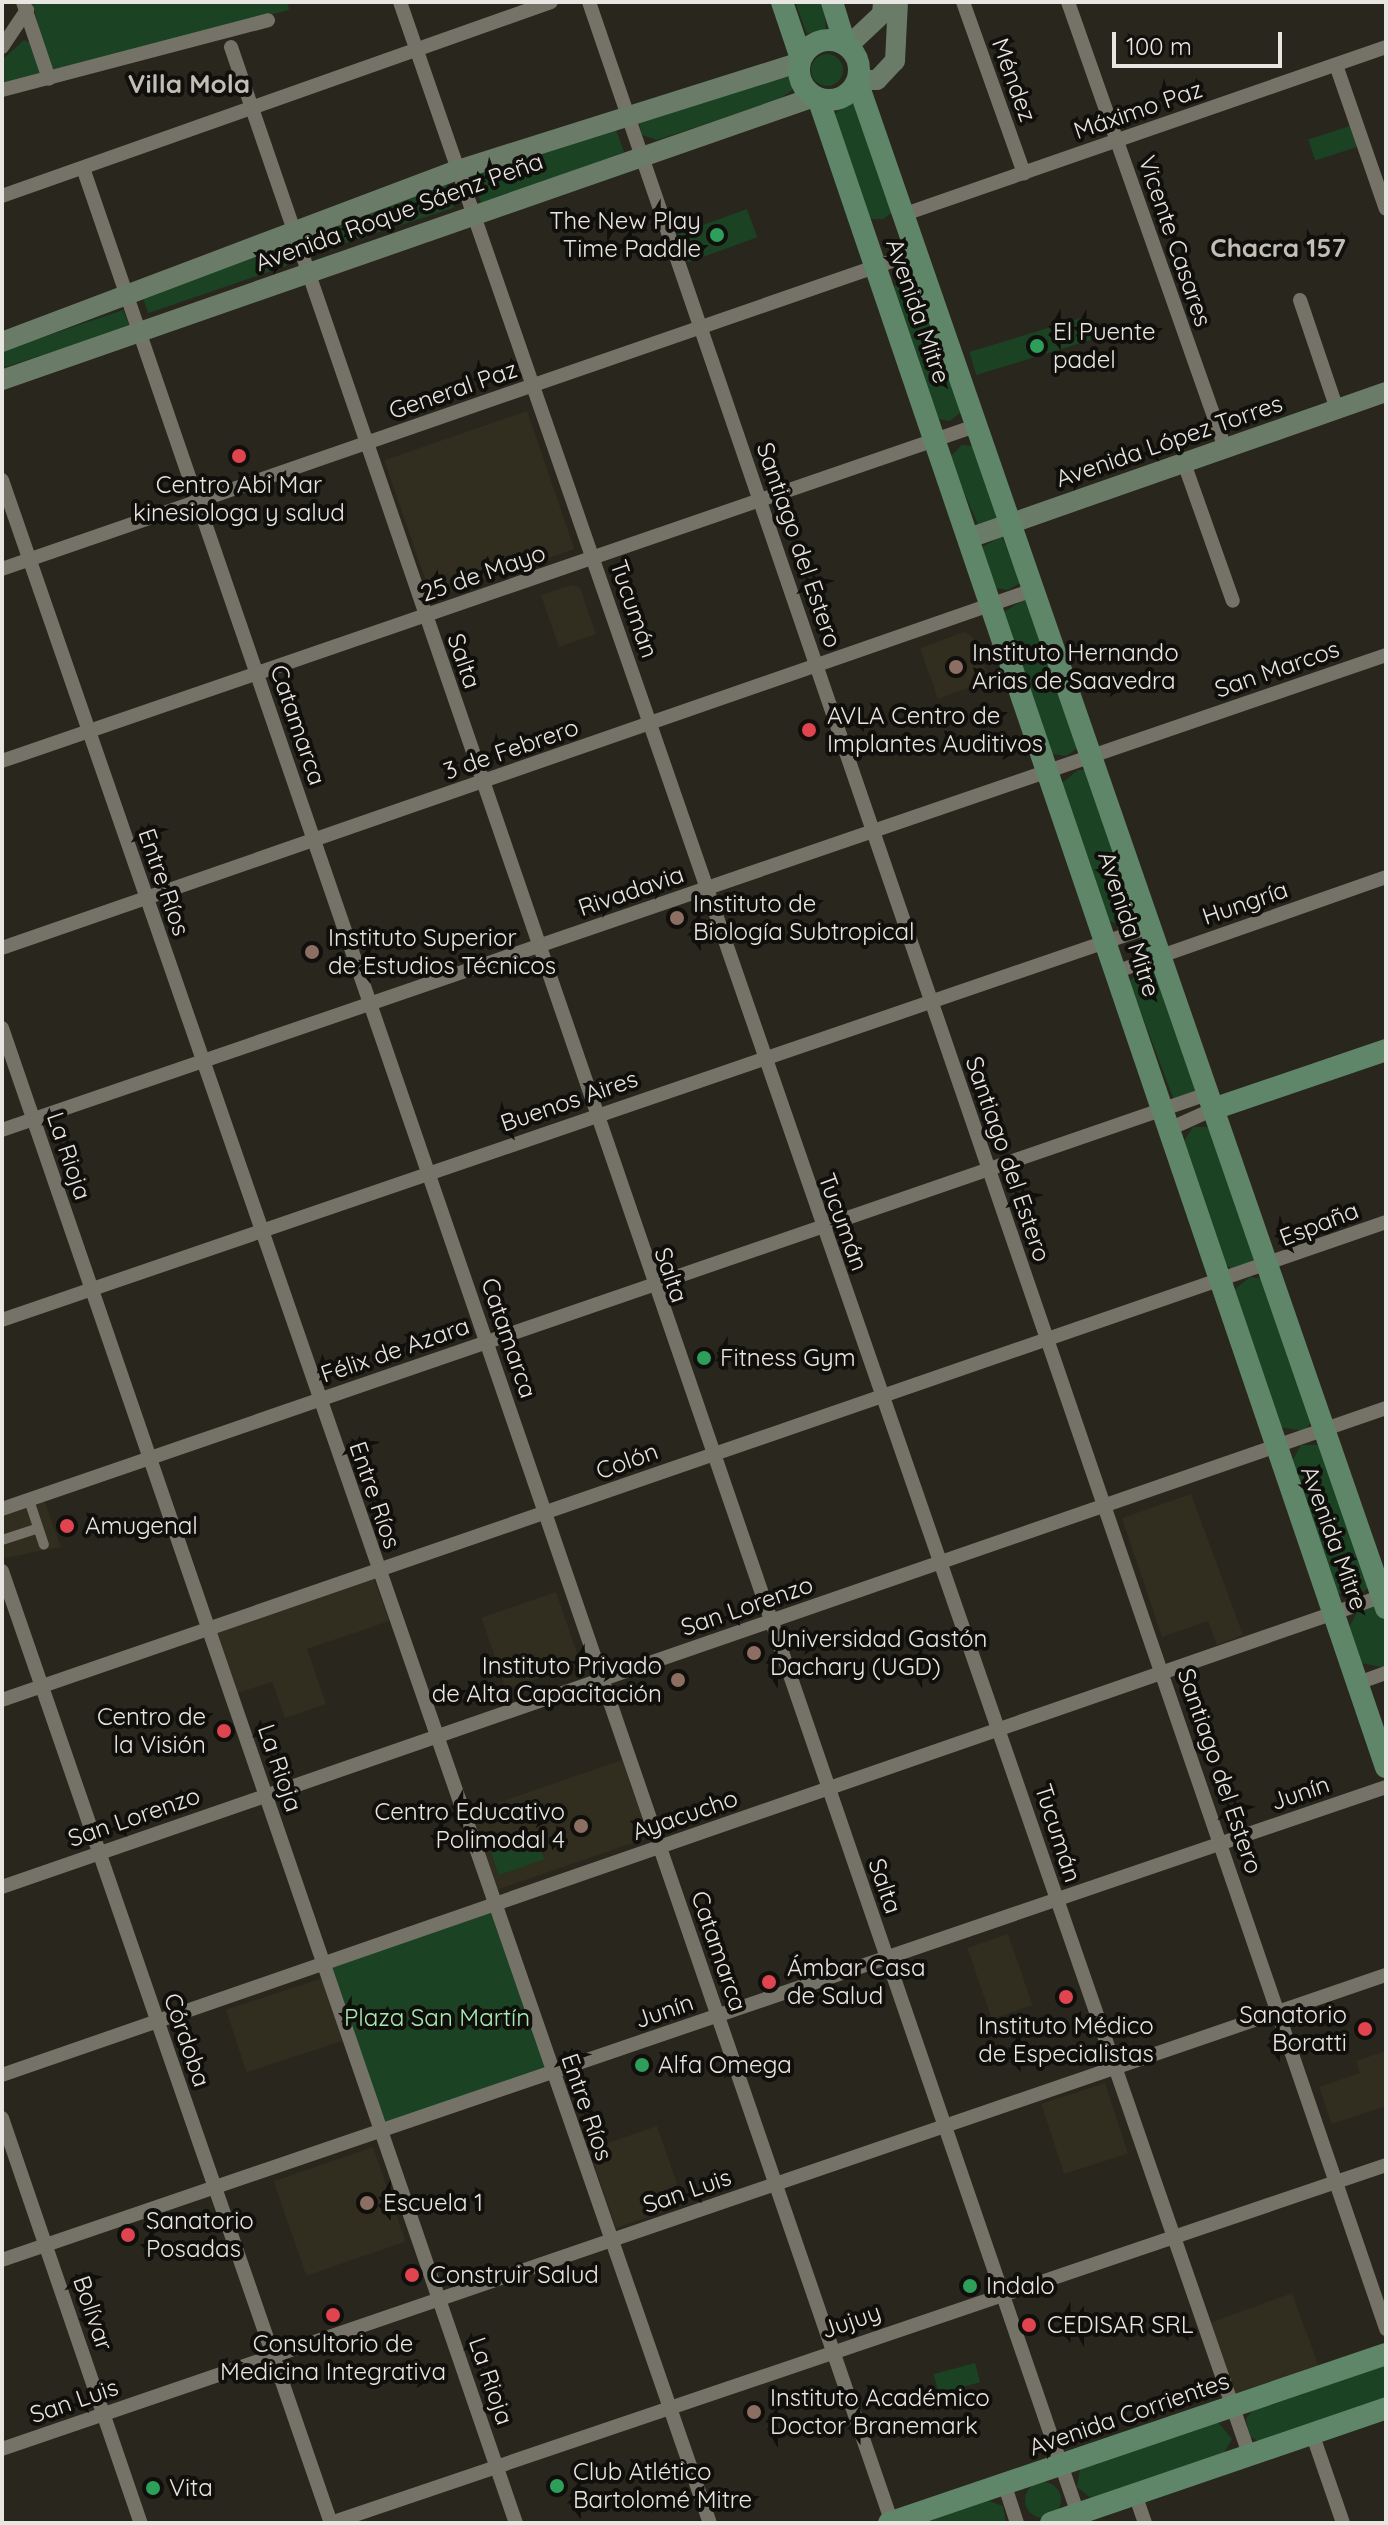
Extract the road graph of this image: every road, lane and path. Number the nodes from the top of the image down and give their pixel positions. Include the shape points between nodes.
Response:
1 (400, 2) edge
2 (551, 2) edge
3 (589, 2) edge
4 (782, 2) edge
5 (832, 2) edge
6 (883, 2) edge
7 (898, 2) edge
8 (963, 2) edge
9 (1068, 2) edge
10 (25, 6) edge
11 (268, 20) dead end
12 (846, 45) junction
13 (2, 47) edge
14 (231, 47) dead end
15 (1386, 47) edge
16 (417, 49) junction
17 (800, 60) junction
18 (1336, 65) junction
19 (49, 79) junction
20 (859, 82) junction
21 (2, 90) edge
22 (816, 98) junction
23 (250, 108) junction
24 (627, 113) junction
25 (1117, 141) junction
26 (641, 154) junction
27 (83, 168) junction
28 (458, 170) junction
29 (1024, 173) junction
30 (2, 196) edge
31 (1386, 209) edge
32 (473, 213) junction
33 (905, 214) junction
34 (291, 230) junction
35 (918, 252) junction
36 (876, 267) junction
37 (305, 273) junction
38 (125, 292) junction
39 (1300, 300) dead end
40 (700, 328) junction
41 (139, 332) junction
42 (2, 342) edge
43 (2, 380) edge
44 (533, 386) junction
45 (1386, 392) edge
46 (1337, 409) junction
47 (978, 425) junction
48 (936, 440) junction
49 (366, 443) junction
50 (1225, 449) junction
51 (1184, 463) junction
52 (2, 480) edge
53 (761, 500) junction
54 (198, 502) junction
55 (1010, 524) junction
56 (969, 538) junction
57 (593, 558) junction
58 (30, 560) junction
59 (2, 569) edge
60 (1033, 590) junction
61 (1233, 601) dead end
62 (991, 605) junction
63 (425, 616) junction
64 (1386, 655) edge
65 (818, 668) junction
66 (257, 674) junction
67 (651, 724) junction
68 (89, 731) junction
69 (1092, 757) junction
70 (2, 761) edge
71 (1050, 771) junction
72 (482, 782) junction
73 (875, 831) junction
74 (314, 840) junction
75 (1386, 877) edge
76 (708, 888) junction
77 (146, 898) junction
78 (1152, 926) junction
79 (1107, 939) junction
80 (539, 946) junction
81 (2, 948) edge
82 (1162, 955) junction
83 (1118, 971) junction
84 (930, 1001) junction
85 (370, 1004) junction
86 (2, 1028) edge
87 (1386, 1051) edge
88 (763, 1058) junction
89 (202, 1062) junction
90 (1213, 1101) junction
91 (1159, 1108) junction
92 (597, 1115) junction
93 (33, 1120) junction
94 (2, 1130) edge
95 (1167, 1130) junction
96 (988, 1170) junction
97 (428, 1173) junction
98 (1386, 1222) edge
99 (820, 1227) junction
100 (261, 1231) junction
101 (1268, 1267) junction
102 (1217, 1283) junction
103 (650, 1285) junction
104 (92, 1289) junction
105 (2, 1320) edge
106 (1048, 1341) junction
107 (487, 1342) junction
108 (885, 1398) junction
109 (319, 1400) junction
110 (1386, 1408) edge
111 (1325, 1429) junction
112 (1272, 1445) junction
113 (710, 1454) junction
114 (150, 1458) junction
115 (29, 1500) junction
116 (1104, 1507) junction
117 (2, 1509) edge
118 (546, 1514) junction
119 (38, 1528) junction
120 (2, 1540) edge
121 (44, 1545) dead end
122 (942, 1563) junction
123 (2, 1571) edge
124 (378, 1572) junction
125 (1385, 1600) edge
126 (1333, 1612) junction
127 (766, 1623) junction
128 (209, 1629) junction
129 (1386, 1673) edge
130 (1163, 1674) junction
131 (603, 1679) junction
132 (1358, 1683) junction
133 (42, 1687) junction
134 (2, 1700) edge
135 (1001, 1731) junction
136 (434, 1737) junction
137 (1386, 1767) edge
138 (1386, 1787) edge
139 (829, 1788) junction
140 (266, 1795) junction
141 (1222, 1843) junction
142 (660, 1847) junction
143 (99, 1853) junction
144 (2, 1887) edge
145 (1056, 1897) junction
146 (493, 1906) junction
147 (886, 1956) junction
148 (324, 1965) junction
149 (1386, 1975) edge
150 (1281, 2010) junction
151 (719, 2015) junction
152 (158, 2023) junction
153 (1116, 2067) junction
154 (551, 2073) junction
155 (2, 2075) edge
156 (2, 2118) edge
157 (944, 2126) junction
158 (381, 2130) junction
159 (1386, 2165) edge
160 (1337, 2182) junction
161 (776, 2184) junction
162 (215, 2187) junction
163 (1173, 2234) junction
164 (610, 2241) junction
165 (46, 2245) junction
166 (2, 2260) edge
167 (1002, 2293) junction
168 (440, 2299) junction
169 (1386, 2329) edge
170 (833, 2351) junction
171 (1386, 2354) edge
172 (273, 2356) junction
173 (1233, 2406) junction
174 (669, 2407) junction
175 (1386, 2408) edge
176 (104, 2414) junction
177 (1312, 2433) junction
178 (2, 2449) edge
179 (1249, 2454) junction
180 (1061, 2465) junction
181 (497, 2466) junction
182 (1004, 2483) junction
183 (1135, 2494) junction
184 (1078, 2514) junction
185 (141, 2523) edge
186 (331, 2523) edge
187 (516, 2523) edge
188 (710, 2523) edge
189 (891, 2523) edge
190 (1017, 2523) edge
191 (1051, 2523) edge
192 (1145, 2523) edge
193 (1343, 2523) edge

1 - 16 street, Tucumán
2 - 16 street
3 - 24 street, Santiago del Estero
4 - 17 main road
5 - 12 main road
6 - 12 main road via 882,14
7 - 20 main road via 895,61 877,80
8 - 29 street, Méndez
9 - 25 street, Vicente Casares
10 - 13 street
10 - 19 street
11 - 19 street
12 - 17 main road via 819,41
12 - 20 main road
14 - 23 street, Salta
15 - 18 street, Máximo Paz
16 - 23 street
16 - 28 street, Tucumán
17 - 22 main road via 800,79
17 - 24 main road, Avenida Roque Sáenz Peña
18 - 25 street, Máximo Paz
18 - 31 street
19 - 21 street
20 - 22 main road via 836,100
20 - 33 main road, Avenida Mitre
22 - 26 main road, Avenida Roque Sáenz Peña
22 - 36 main road, Avenida Mitre
23 - 27 street
23 - 34 street, Salta
24 - 26 street, Santiago del Estero
24 - 28 main road, Avenida Roque Sáenz Peña
25 - 29 street, Máximo Paz
25 - 50 street, Vicente Casares
26 - 32 main road, Avenida Roque Sáenz Peña
26 - 40 street, Santiago del Estero
27 - 30 street
27 - 38 street, Catamarca
28 - 32 street, Tucumán
28 - 34 main road, Avenida Roque Sáenz Peña
29 - 33 street, Máximo Paz
32 - 37 main road, Avenida Roque Sáenz Peña
32 - 44 street, Tucumán
33 - 35 main road, Avenida Mitre
34 - 37 street, Salta
34 - 38 main road, Avenida Roque Sáenz Peña
35 - 36 street, General Paz
35 - 47 main road, Avenida Mitre
36 - 40 street, General Paz
36 - 48 main road, Avenida Mitre
37 - 41 main road, Avenida Roque Sáenz Peña
37 - 49 street, Salta
38 - 41 street, Catamarca
38 - 42 main road, Avenida Roque Sáenz Peña via 109,306
39 - 46 street
40 - 44 street, General Paz
40 - 53 street, Santiago del Estero
41 - 43 main road, Avenida Roque Sáenz Peña
41 - 54 street, Catamarca
44 - 49 street, General Paz
44 - 57 street, Tucumán
45 - 46 main road, Avenida López Torres
46 - 50 main road, Avenida López Torres
47 - 48 street, 25 de Mayo
47 - 55 main road, Avenida Mitre
48 - 53 street, 25 de Mayo
48 - 56 main road, Avenida Mitre
49 - 54 street, General Paz
49 - 63 street, Salta
50 - 51 main road, Avenida López Torres
51 - 55 main road, Avenida López Torres
51 - 61 street
52 - 58 street, Entre Ríos
53 - 57 street, 25 de Mayo
53 - 65 street, Santiago del Estero
54 - 58 street, General Paz
54 - 66 street, Catamarca
55 - 56 main road, Avenida López Torres
55 - 60 main road, Avenida Mitre
56 - 62 main road, Avenida Mitre
57 - 63 street, 25 de Mayo
57 - 67 street, Tucumán
58 - 59 street, General Paz
58 - 68 street, Entre Ríos
60 - 62 street, 3 de Febrero
60 - 69 main road, Avenida Mitre
62 - 65 street, 3 de Febrero
62 - 71 main road, Avenida Mitre
63 - 66 street, 25 de Mayo
63 - 72 street, Salta
64 - 69 street, San Marcos
65 - 67 street, 3 de Febrero
65 - 73 street, Santiago del Estero
66 - 68 street, 25 de Mayo
66 - 74 street, Catamarca
67 - 72 street, 3 de Febrero
67 - 76 street, Tucumán
68 - 70 street, 25 de Mayo
68 - 77 street, Entre Ríos
69 - 71 street, Rivadavia
69 - 78 main road, Avenida Mitre
71 - 73 street, Rivadavia
71 - 79 main road, Avenida Mitre
72 - 74 street, 3 de Febrero
72 - 80 street, Salta
73 - 76 street, Rivadavia
73 - 84 street, Santiago del Estero
74 - 77 street, 3 de Febrero
74 - 85 street, Catamarca
75 - 82 street, Hungría
76 - 80 street, Rivadavia
76 - 88 street, Tucumán
77 - 81 street, 3 de Febrero
77 - 89 street, Entre Ríos
78 - 79 street, Buenos Aires
78 - 82 main road, Avenida Mitre
79 - 83 main road, Avenida Mitre
79 - 84 street, Buenos Aires
80 - 85 street, Rivadavia
80 - 92 street, Salta
82 - 83 street, Hungría
82 - 90 main road, Avenida Mitre
83 - 91 main road, Avenida Mitre
84 - 88 street, Buenos Aires
84 - 96 street, Santiago del Estero
85 - 89 street, Rivadavia
85 - 97 street, Catamarca
86 - 93 street, La Rioja
87 - 90 main road
88 - 92 street, Buenos Aires
88 - 99 street, Tucumán
89 - 93 street, Rivadavia
89 - 100 street, Entre Ríos
90 - 91 street, Félix de Azara
90 - 95 street
90 - 101 main road, Avenida Mitre
91 - 95 main road, Avenida Mitre
91 - 96 street, Félix de Azara
92 - 97 street, Buenos Aires
92 - 103 street, Salta
93 - 94 street, Rivadavia
93 - 104 street, La Rioja
95 - 102 main road, Avenida Mitre
96 - 99 street, Félix de Azara
96 - 106 street, Santiago del Estero
97 - 100 street, Buenos Aires
97 - 107 street, Catamarca
98 - 101 street, España
99 - 103 street, Félix de Azara
99 - 108 street, Tucumán
100 - 104 street, Buenos Aires
100 - 109 street, Entre Ríos
101 - 102 street, Colón
101 - 111 main road, Avenida Mitre
102 - 106 street, Colón
102 - 112 main road, Avenida Mitre
103 - 107 street, Félix de Azara
103 - 113 street, Salta
104 - 105 street, Buenos Aires
104 - 114 street, La Rioja
106 - 108 street, Colón
106 - 116 street, Santiago del Estero
107 - 109 street, Félix de Azara
107 - 118 street, Catamarca
108 - 113 street, Colón
108 - 122 street, Tucumán
109 - 114 street, Félix de Azara
109 - 124 street, Entre Ríos
110 - 111 street, San Lorenzo
111 - 112 street, San Lorenzo
111 - 125 main road, Avenida Mitre
112 - 116 street, San Lorenzo
112 - 126 main road, Avenida Mitre
113 - 118 street, Colón
113 - 127 street, Salta
114 - 115 street, Félix de Azara
114 - 128 street, La Rioja
115 - 117 street, Félix de Azara
115 - 119 street
116 - 122 street, San Lorenzo
116 - 130 street, Santiago del Estero
118 - 124 street, Colón
118 - 131 street, Catamarca
119 - 120 street
119 - 121 street
122 - 127 street, San Lorenzo
122 - 135 street, Tucumán
123 - 133 street, Córdoba
124 - 128 street, Colón
124 - 136 street, Entre Ríos
125 - 126 street, Ayacucho
126 - 130 street, Ayacucho
126 - 132 main road, Avenida Mitre
127 - 131 street, San Lorenzo
127 - 139 street, Salta
128 - 133 street, Colón
128 - 140 street, La Rioja
129 - 132 street
130 - 135 street, Ayacucho
130 - 141 street, Santiago del Estero
131 - 136 street, San Lorenzo
131 - 142 street, Catamarca
132 - 137 main road, Avenida Mitre
133 - 134 street, Colón
133 - 143 street, Córdoba
135 - 139 street, Ayacucho
135 - 145 street, Tucumán
136 - 140 street, San Lorenzo
136 - 146 street, Entre Ríos
138 - 141 street, Junín
139 - 142 street, Ayacucho
139 - 147 street, Salta
140 - 143 street, San Lorenzo
140 - 148 street, La Rioja
141 - 145 street, Junín
141 - 150 street, Santiago del Estero
142 - 146 street, Ayacucho
142 - 151 street, Catamarca
143 - 144 street, San Lorenzo
143 - 152 street, Córdoba
145 - 147 street, Junín
145 - 153 street, Tucumán
146 - 148 street, Ayacucho
146 - 154 street, Entre Ríos
147 - 151 street, Junín
147 - 157 street, Salta
148 - 152 street, Ayacucho
148 - 158 street, La Rioja
149 - 150 street, San Luis
150 - 153 street, San Luis
150 - 160 street, Santiago del Estero
151 - 154 street, Junín
151 - 161 street, Catamarca
152 - 155 street, Ayacucho
152 - 162 street, Córdoba
153 - 157 street, San Luis
153 - 163 street, Tucumán
154 - 158 street, Junín
154 - 164 street, Entre Ríos
156 - 165 street, Bolívar
157 - 161 street, San Luis
157 - 167 street, Salta
158 - 162 street, Junín
158 - 168 street, La Rioja
159 - 160 street, Jujuy
160 - 163 street, Jujuy
160 - 169 street, Santiago del Estero
161 - 164 street, San Luis
161 - 170 street, Catamarca
162 - 165 street, Junín
162 - 172 street, Córdoba
163 - 167 street, Jujuy
163 - 173 street, Tucumán
164 - 168 street, San Luis
164 - 174 street, Entre Ríos
165 - 166 street, Junín
165 - 176 street, Bolívar
167 - 170 street, Jujuy
167 - 180 street, Salta
168 - 172 street, San Luis
168 - 181 street, La Rioja
170 - 174 street, Jujuy
170 - 189 street, Catamarca
171 - 173 main road, Avenida Corrientes
172 - 176 street, San Luis
172 - 186 street, Córdoba
173 - 179 street, Tucumán
173 - 180 main road, Avenida Corrientes
174 - 181 street, Jujuy
174 - 188 street, Entre Ríos
175 - 177 main road
176 - 178 street, San Luis
176 - 185 street, Bolívar
177 - 179 main road
177 - 193 street
179 - 183 main road
180 - 182 main road, Avenida Corrientes
180 - 184 street, Salta
181 - 186 street, Jujuy
181 - 187 street, La Rioja
182 - 189 main road, Avenida Corrientes
182 - 190 street
183 - 184 main road
183 - 192 street
184 - 191 main road

